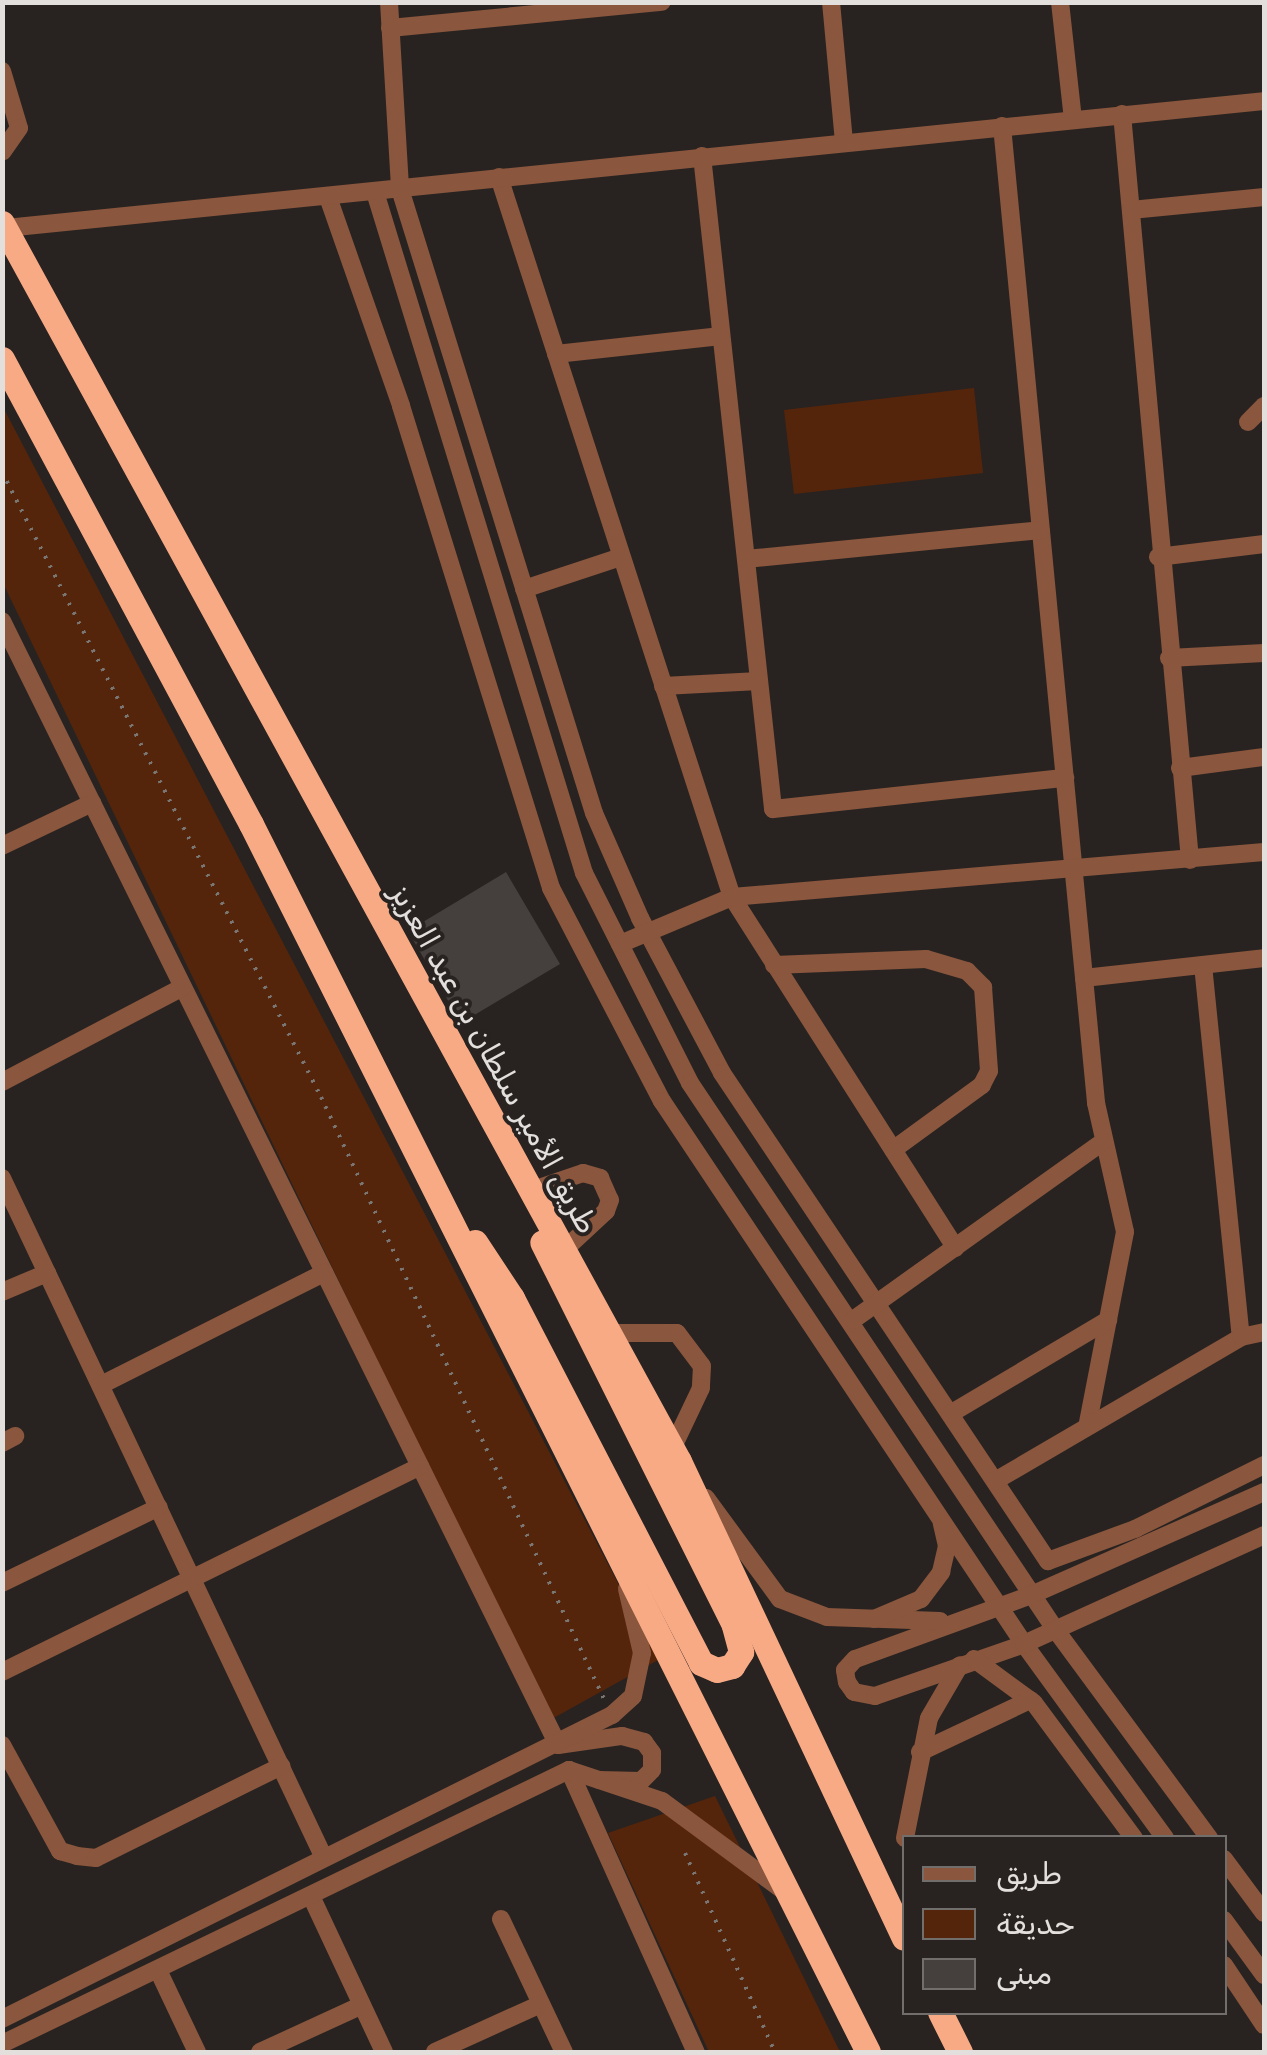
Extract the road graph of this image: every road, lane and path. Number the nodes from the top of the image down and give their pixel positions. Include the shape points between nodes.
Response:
1 (388, 2) edge
2 (662, 2) edge
3 (831, 2) edge
4 (1060, 2) edge
5 (390, 28) junction
6 (2, 71) edge
7 (1264, 101) edge
8 (1122, 114) junction
9 (1073, 119) junction
10 (1002, 126) junction
11 (844, 141) junction
12 (2, 152) edge
13 (702, 156) junction
14 (498, 177) junction
15 (400, 188) junction
16 (375, 192) junction
17 (328, 197) junction
18 (1264, 197) edge
19 (1131, 210) junction
20 (4, 226) edge
21 (722, 336) junction
22 (556, 354) junction
23 (2, 359) edge
24 (1264, 406) edge
25 (1248, 422) dead end
26 (2, 472) edge
27 (1041, 530) junction
28 (1264, 544) edge
29 (621, 557) junction
30 (1158, 557) junction
31 (746, 559) junction
32 (524, 589) junction
33 (2, 621) edge
34 (1264, 653) edge
35 (1169, 658) junction
36 (759, 681) junction
37 (663, 686) junction
38 (1264, 756) edge
39 (1180, 768) junction
40 (1064, 778) junction
41 (92, 803) junction
42 (2, 846) edge
43 (1264, 852) edge
44 (1190, 860) junction
45 (1074, 873) junction
46 (732, 896) junction
47 (647, 932) junction
48 (620, 944) junction
49 (1264, 958) edge
50 (774, 964) junction
51 (1203, 964) junction
52 (1084, 978) junction
53 (184, 988) junction
54 (2, 1082) edge
55 (491, 1120) junction
56 (410, 1141) junction
57 (1103, 1142) junction
58 (893, 1150) junction
59 (2, 1178) edge
60 (530, 1191) junction
61 (956, 1248) junction
62 (563, 1251) junction
63 (47, 1272) junction
64 (324, 1273) junction
65 (2, 1292) edge
66 (876, 1303) junction
67 (852, 1320) junction
68 (1108, 1320) junction
69 (1264, 1332) edge
70 (608, 1333) junction
71 (1241, 1337) junction
72 (101, 1385) junction
73 (950, 1414) junction
74 (1088, 1422) junction
75 (675, 1455) junction
76 (1264, 1465) edge
77 (420, 1466) junction
78 (995, 1481) junction
79 (1264, 1492) edge
80 (158, 1508) junction
81 (940, 1514) junction
82 (1264, 1535) edge
83 (621, 1564) junction
84 (192, 1576) junction
85 (2, 1582) edge
86 (1034, 1594) junction
87 (1001, 1605) junction
88 (871, 1621) junction
89 (946, 1621) junction
90 (1055, 1629) junction
91 (1024, 1644) junction
92 (967, 1662) junction
93 (2, 1672) edge
94 (1030, 1700) junction
95 (612, 1714) junction
96 (2, 1746) edge
97 (558, 1746) junction
98 (920, 1752) junction
99 (281, 1766) junction
100 (570, 1770) junction
101 (600, 1780) junction
102 (906, 1835) edge
103 (1132, 1835) edge
104 (1162, 1835) edge
105 (1206, 1835) edge
106 (685, 1853) dead end
107 (324, 1858) junction
108 (1227, 1863) edge
109 (311, 1896) junction
110 (792, 1898) junction
111 (1264, 1914) edge
112 (502, 1919) dead end
113 (1227, 1924) edge
114 (902, 1934) edge
115 (158, 1970) junction
116 (1227, 1970) edge
117 (1264, 1976) edge
118 (541, 2004) junction
119 (362, 2005) junction
120 (942, 2015) edge
121 (2, 2019) edge
122 (1264, 2025) edge
123 (2, 2044) edge
124 (197, 2052) edge
125 (260, 2052) edge
126 (384, 2052) edge
127 (435, 2052) edge
128 (564, 2052) edge
129 (696, 2052) edge
130 (775, 2052) edge
131 (868, 2052) edge
132 (960, 2052) edge

1 - 5 street
2 - 5 street
3 - 11 street
4 - 9 street
5 - 15 street
6 - 12 street via 19,128
7 - 8 street
8 - 9 street
8 - 19 street
9 - 10 street
10 - 11 street
10 - 27 street
11 - 13 street
13 - 14 street
13 - 21 street
14 - 15 street
14 - 22 street
15 - 16 street
15 - 32 street
16 - 17 street
16 - 48 street via 584,873
17 - 20 street
17 - 81 street via 401,406 551,888 662,1101
18 - 19 street
19 - 30 street
20 - 55 highway, طريق الأمير سلطان بن عبد العزيز
21 - 22 street
21 - 31 street
22 - 29 street
23 - 56 highway via 251,824
24 - 25 street
26 - 95 path via 321,1097
27 - 31 street
27 - 40 street
28 - 30 street
29 - 32 street
29 - 37 street
30 - 35 street
31 - 36 street
32 - 47 street via 594,812
33 - 41 street
34 - 35 street
35 - 39 street
36 - 37 street
36 - 40 street via 773,809
37 - 46 street
38 - 39 street
39 - 44 street
40 - 45 street
41 - 42 street
41 - 53 street
43 - 44 street
44 - 45 street
45 - 46 street
45 - 52 street
46 - 47 street
46 - 50 street
47 - 48 street
47 - 66 street via 722,1073
48 - 67 street via 690,1083
49 - 51 street
50 - 58 street
50 - 58 street via 926,959 967,971 984,987 989,1071 982,1085
51 - 52 street
51 - 71 street
52 - 57 street
53 - 54 street
53 - 64 street
55 - 56 highway via 566,1298 734,1624 741,1652 732,1666 717,1670 701,1663 512,1298
55 - 60 highway, طريق الأمير سلطان بن عبد العزيز
56 - 83 highway
57 - 61 street
57 - 68 street via 1125,1232
58 - 61 street
59 - 63 street
60 - 62 highway, طريق الأمير سلطان بن عبد العزيز
60 - 62 street via 583,1174 600,1178 610,1200 606,1211
61 - 66 street
62 - 70 highway, طريق الأمير سلطان بن عبد العزيز
63 - 65 street
63 - 72 street
64 - 72 street
64 - 77 street
66 - 67 street
66 - 73 street
67 - 86 street
68 - 73 street
68 - 74 street
69 - 71 street
70 - 75 highway, طريق الأمير سلطان بن عبد العزيز
70 - 75 street via 677,1333 702,1366 701,1388
71 - 74 street
72 - 80 street
73 - 78 street
74 - 78 street
75 - 88 street via 780,1599 827,1617
75 - 114 highway, طريق الأمير سلطان بن عبد العزيز
76 - 78 street via 1135,1529 1048,1561
77 - 84 street
77 - 97 street
79 - 86 street
80 - 84 street
80 - 85 street
81 - 87 street
81 - 88 street via 947,1546 940,1572 921,1600
82 - 90 street
83 - 95 street via 642,1652 632,1696
83 - 110 highway
84 - 93 street
84 - 99 street
86 - 87 street
86 - 90 street
87 - 89 street
87 - 91 street
88 - 89 street
89 - 92 street via 908,1644 854,1660 847,1682 854,1692 876,1696
90 - 91 street
90 - 105 street
91 - 92 street
91 - 104 street
92 - 94 street
92 - 98 street via 929,1718
94 - 98 street
94 - 103 street
95 - 97 street
96 - 99 street via 60,1850 96,1858
97 - 101 street via 622,1736 644,1742 652,1753 652,1770 641,1781
97 - 107 street
98 - 102 street
99 - 107 street
100 - 101 street
100 - 109 street
100 - 129 street
101 - 110 street via 662,1801
106 - 130 path
107 - 121 street
108 - 111 street
109 - 115 street
109 - 119 street
110 - 131 highway
112 - 118 street
113 - 117 street
115 - 123 street
115 - 124 street
116 - 122 street
118 - 127 street
118 - 128 street
119 - 125 street
119 - 126 street
120 - 132 highway

